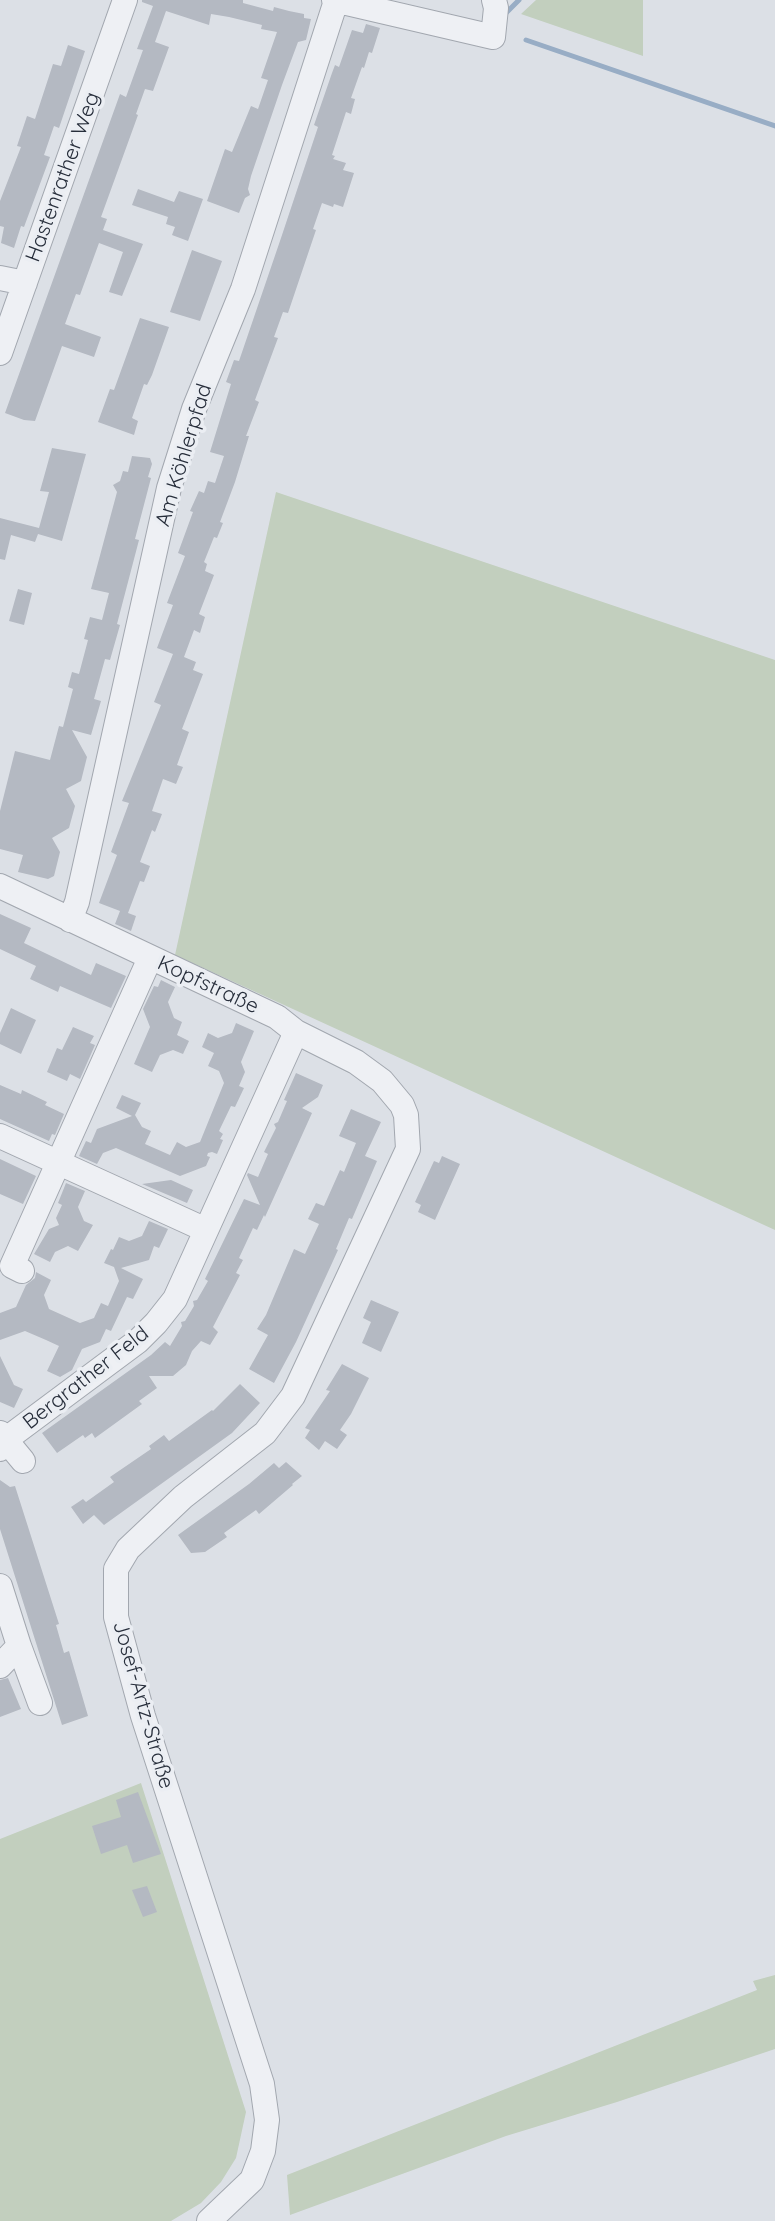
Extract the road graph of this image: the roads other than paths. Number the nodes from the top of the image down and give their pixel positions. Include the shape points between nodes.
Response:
1 (125, 0) edge
2 (335, 0) edge
3 (494, 0) edge
4 (0, 278) edge
5 (25, 283) junction
6 (0, 353) edge
7 (0, 886) edge
8 (70, 920) junction
9 (150, 958) junction
10 (296, 1032) junction
11 (402, 1105) joint
12 (0, 1136) edge
13 (58, 1163) junction
14 (206, 1230) junction
15 (22, 1270) dead end
16 (2, 1441) edge
17 (23, 1461) dead end
18 (0, 1586) edge
19 (19, 1646) junction
20 (0, 1666) edge
21 (40, 1703) dead end
22 (209, 2221) edge

1 - 5 street, Hastenrather Weg
2 - 3 street via 493,37
2 - 8 street, Am Köhlerpfad via 243,289 194,409 169,488
4 - 5 street
5 - 6 street, Hastenrather Weg
7 - 8 street, Kopfstraße
8 - 9 street, Kopfstraße
9 - 10 street, Kopfstraße via 277,1017
9 - 13 street
10 - 11 street, Kopfstraße via 356,1062 382,1081
10 - 14 street, Bergrather Feld
11 - 22 street, Josef-Artz-Straße via 408,1149 293,1396 265,1433 183,1497 128,1549 116,1569 116,1617 143,1716 262,2084 267,2120 263,2151 252,2180
12 - 13 street
13 - 14 street
13 - 15 street via 12,1266
14 - 16 street, Bergrather Feld via 175,1299 156,1323 119,1357
16 - 17 street
18 - 19 street
19 - 20 street
19 - 21 street

